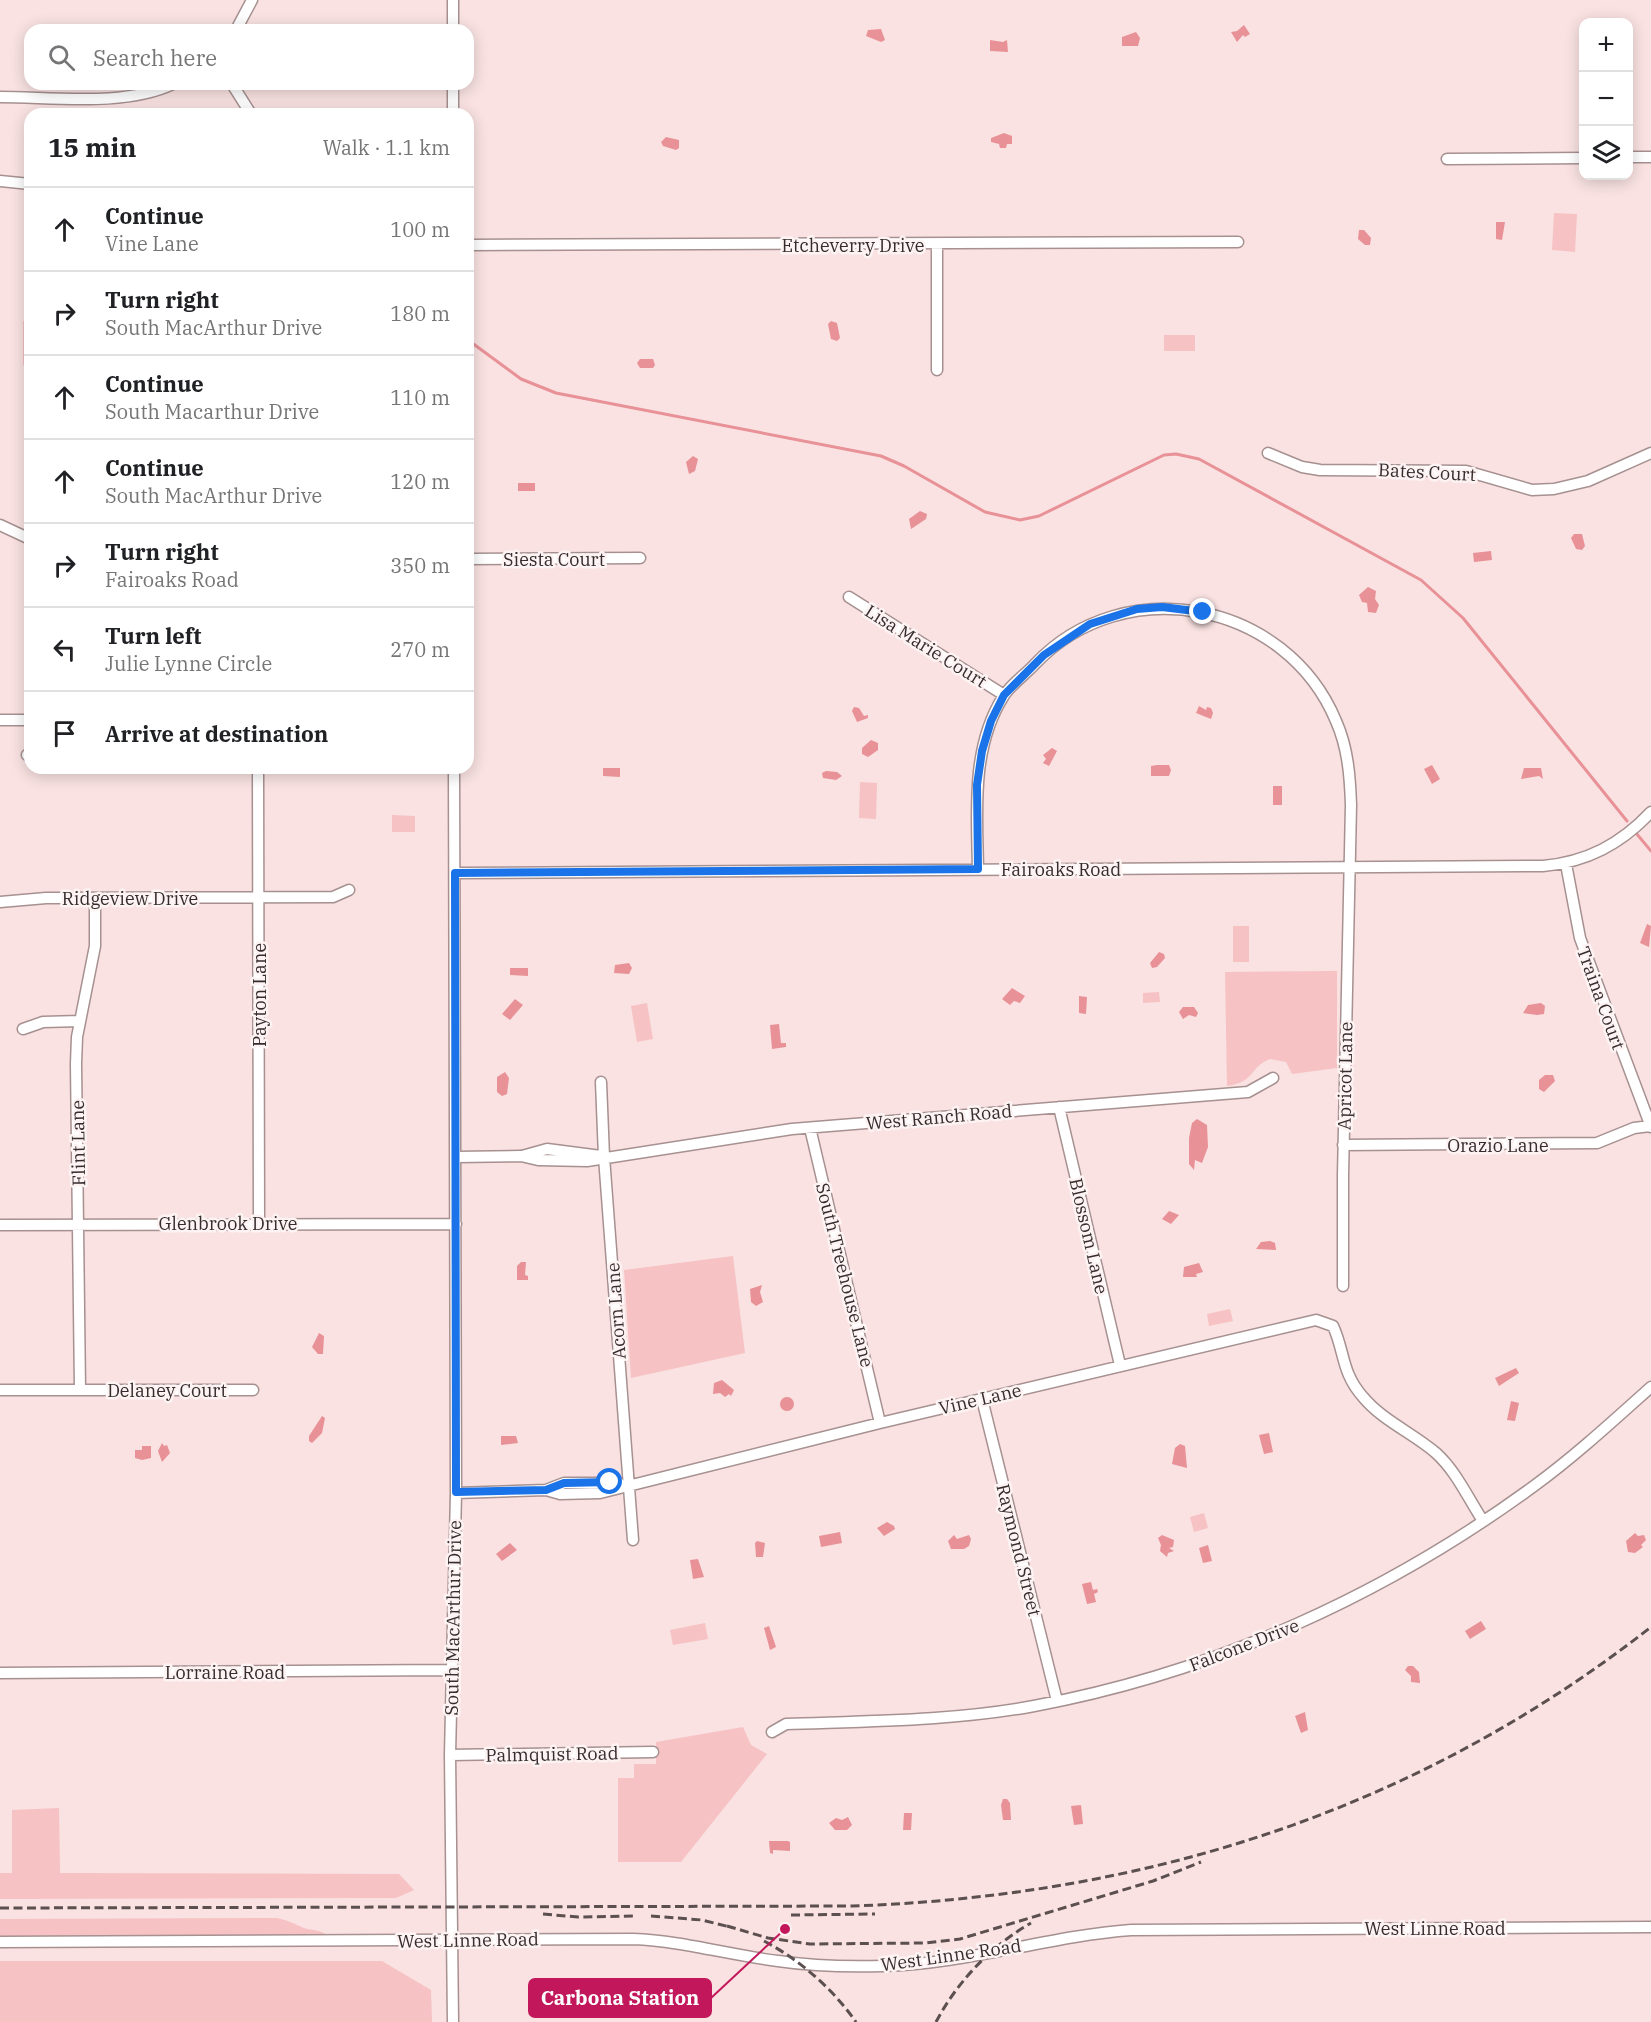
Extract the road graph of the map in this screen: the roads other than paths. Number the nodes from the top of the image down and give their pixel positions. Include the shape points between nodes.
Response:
1 (252, 0) edge
2 (453, 0) edge
3 (239, 24) edge
4 (453, 24) edge
5 (156, 90) edge
6 (236, 90) edge
7 (453, 90) edge
8 (0, 97) edge
9 (247, 108) edge
10 (453, 108) edge
11 (1651, 157) edge
12 (1579, 158) edge
13 (1633, 158) edge
14 (1447, 159) dead end
15 (0, 181) edge
16 (24, 183) edge
17 (1238, 242) dead end
18 (937, 244) junction
19 (474, 245) edge
20 (937, 370) dead end
21 (1268, 453) dead end
22 (1651, 453) edge
23 (0, 525) edge
24 (24, 535) edge
25 (640, 558) dead end
26 (474, 559) edge
27 (849, 597) dead end
28 (1004, 695) junction
29 (0, 720) edge
30 (24, 720) edge
31 (258, 774) edge
32 (454, 774) edge
33 (1651, 812) edge
34 (1566, 864) junction
35 (1349, 867) junction
36 (978, 869) junction
37 (455, 873) junction
38 (349, 890) dead end
39 (259, 897) junction
40 (95, 898) junction
41 (0, 902) edge
42 (80, 1021) junction
43 (23, 1029) dead end
44 (1273, 1078) dead end
45 (602, 1082) dead end
46 (1059, 1107) junction
47 (1651, 1126) edge
48 (810, 1128) junction
49 (1343, 1145) junction
50 (457, 1157) junction
51 (604, 1157) junction
52 (259, 1223) junction
53 (80, 1224) junction
54 (456, 1224) junction
55 (0, 1225) edge
56 (1343, 1286) dead end
57 (1120, 1365) junction
58 (1651, 1387) edge
59 (0, 1390) edge
60 (80, 1390) junction
61 (253, 1390) dead end
62 (982, 1399) junction
63 (880, 1423) junction
64 (627, 1484) junction
65 (456, 1492) junction
66 (1483, 1521) junction
67 (633, 1540) dead end
68 (450, 1670) junction
69 (0, 1673) edge
70 (1057, 1701) junction
71 (772, 1732) dead end
72 (654, 1752) dead end
73 (450, 1755) junction
74 (1651, 1927) edge
75 (452, 1940) junction
76 (0, 1942) edge
77 (453, 2022) edge

1 - 3 street
2 - 4 street
5 - 8 street via 115,97
6 - 9 street
7 - 10 street
11 - 13 street
12 - 14 street
15 - 16 street
17 - 18 street, Etcheverry Drive
18 - 19 street, Etcheverry Drive
18 - 20 street
21 - 22 street, Bates Court via 1320,470 1466,471 1532,490 1588,481
23 - 24 street
25 - 26 street, Siesta Court
27 - 28 street, Lisa Marie Court
28 - 35 street, Apricot Lane via 1064,639 1115,614 1177,608 1203,612 1257,633 1301,666 1336,719 1350,769
28 - 36 street, Apricot Lane via 991,721 979,774
29 - 30 street
31 - 39 street, Payton Lane
32 - 37 street
33 - 34 street, Fairoaks Road via 1615,844
34 - 35 street, Fairoaks Road
34 - 47 street, Traina Court via 1580,938
35 - 36 street, Fairoaks Road
35 - 49 street, Apricot Lane
36 - 37 street, Fairoaks Road
37 - 50 street
38 - 39 street, Ridgeview Drive via 333,897
39 - 40 street, Ridgeview Drive
39 - 52 street, Payton Lane
40 - 41 street, Ridgeview Drive
40 - 42 street, Flint Lane via 95,946
42 - 43 street via 43,1022
42 - 53 street, Flint Lane via 76,1064
44 - 46 street, West Ranch Road via 1248,1092
45 - 51 street, Acorn Lane
46 - 48 street, West Ranch Road
46 - 57 street, Blossom Lane
47 - 49 street, Orazio Lane via 1634,1128 1598,1143
48 - 51 street, West Ranch Road
48 - 63 street, South Treehouse Lane
49 - 56 street, Apricot Lane
50 - 51 street, West Ranch Road via 561,1156 587,1161
50 - 54 street
51 - 64 street, Acorn Lane
52 - 53 street, Glenbrook Drive
52 - 54 street, Glenbrook Drive
53 - 55 street, Glenbrook Drive
53 - 60 street, Flint Lane
54 - 65 street, South MacArthur Drive
57 - 62 street, Vine Lane
57 - 66 street, Vine Lane via 1303,1321 1316,1320 1333,1326 1349,1378 1362,1397 1435,1453 1451,1470
58 - 66 street, Falcone Drive via 1582,1448
59 - 60 street, Delaney Court
60 - 61 street, Delaney Court
62 - 63 street, Vine Lane
62 - 70 street, Raymond Street
63 - 64 street, Vine Lane
64 - 65 street, Vine Lane via 564,1483 546,1490
64 - 67 street, Acorn Lane
65 - 68 street, South MacArthur Drive
66 - 70 street, Falcone Drive via 1399,1573 1316,1617 1198,1664
68 - 69 street, Lorraine Road
68 - 73 street, South MacArthur Drive
70 - 71 street, Falcone Drive via 965,1715 786,1724
72 - 73 street, Palmquist Road
73 - 75 street, South MacArthur Drive
74 - 75 street, West Linne Road via 1131,1930 926,1963 858,1966 777,1961 658,1940
75 - 76 street, West Linne Road
75 - 77 street

